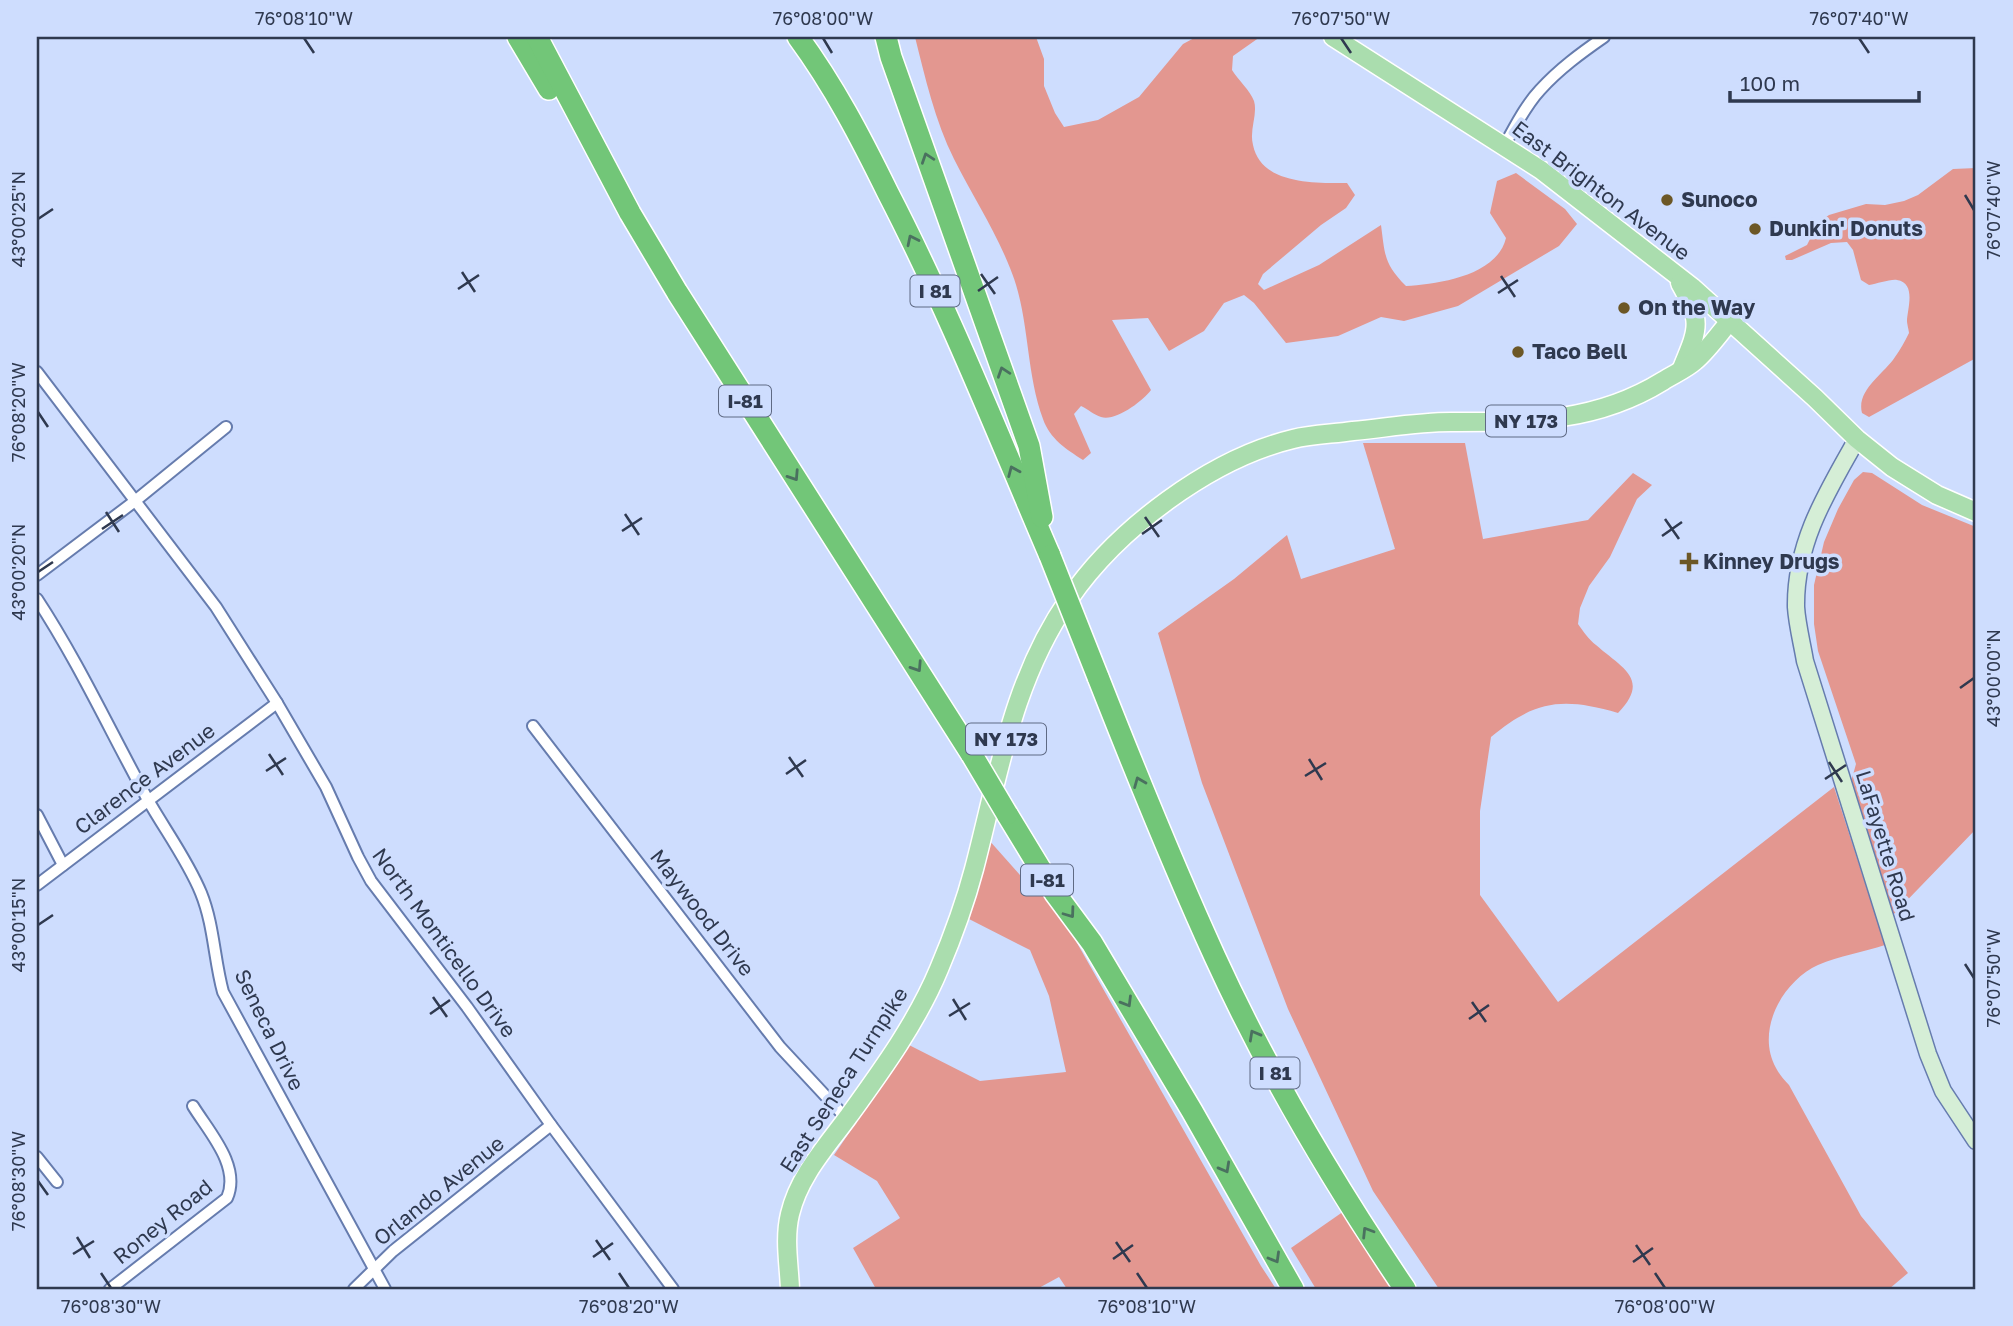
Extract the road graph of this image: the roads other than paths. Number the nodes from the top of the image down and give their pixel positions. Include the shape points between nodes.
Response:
1 (518, 37) edge
2 (537, 37) edge
3 (798, 37) edge
4 (886, 37) edge
5 (1333, 37) edge
6 (1604, 37) edge
7 (1504, 146) junction
8 (1675, 274) junction
9 (1730, 321) junction
10 (1681, 370) junction
11 (37, 372) edge
12 (226, 428) dead end
13 (766, 433) junction
14 (1857, 439) junction
15 (135, 501) junction
16 (1976, 512) edge
17 (1050, 556) junction
18 (37, 575) edge
19 (37, 599) edge
20 (276, 703) junction
21 (533, 726) dead end
22 (149, 801) junction
23 (37, 816) edge
24 (63, 864) junction
25 (37, 885) edge
26 (193, 1106) dead end
27 (847, 1119) junction
28 (551, 1125) junction
29 (1976, 1141) edge
30 (37, 1157) edge
31 (57, 1182) dead end
32 (374, 1269) junction
33 (110, 1289) edge
34 (354, 1289) edge
35 (385, 1289) edge
36 (673, 1289) edge
37 (790, 1289) edge
38 (1293, 1289) edge
39 (1405, 1289) edge

1 - 13 highway via 653,274 701,350
2 - 13 highway, I-81 via 630,213
17 -> 3 highway, I 81 via 916,247 846,110
17 -> 4 highway via 1029,446
5 - 7 main road, East Brighton Avenue
6 - 7 street via 1538,91
7 - 8 main road, East Brighton Avenue
8 - 9 main road, East Brighton Avenue
8 - 10 main road via 1694,308 1696,323
9 - 10 main road, East Seneca Turnpike / NY 173 via 1704,352
9 - 14 main road
10 - 27 main road, East Seneca Turnpike / NY 173 via 1609,408 1553,419 1384,428 1296,438 1248,452 1193,484 1110,550 1052,624 1028,674 999,764 958,924 901,1041
11 - 15 street, North Monticello Drive
12 - 15 street
13 -> 38 highway, I-81, bridge via 1055,893 1092,943
14 - 16 main road via 1918,485
14 - 29 street, LaFayette Road via 1819,504 1800,562 1796,607 1805,661 1928,1054 1943,1091
15 - 18 street
15 - 20 street, North Monticello Drive via 216,607
39 -> 17 highway, I 81, bridge via 1322,1161 1247,1022 1165,846
19 - 22 street, Seneca Drive
20 - 22 street, Clarence Avenue
20 - 28 street, North Monticello Drive via 326,787 371,881
21 - 27 street, Maywood Drive via 780,1047
22 - 24 street, Clarence Avenue
22 - 32 street, Seneca Drive via 200,890 212,922 223,992
23 - 24 street
24 - 25 street, Clarence Avenue
26 - 33 street, Roney Road via 226,1160 232,1180 227,1198
27 - 37 main road, East Seneca Turnpike / NY 173 via 817,1158 790,1213 786,1244
28 - 32 street, Orlando Avenue
28 - 36 street, North Monticello Drive
30 - 31 street
32 - 34 street, Orlando Avenue
32 - 35 street, Seneca Drive

